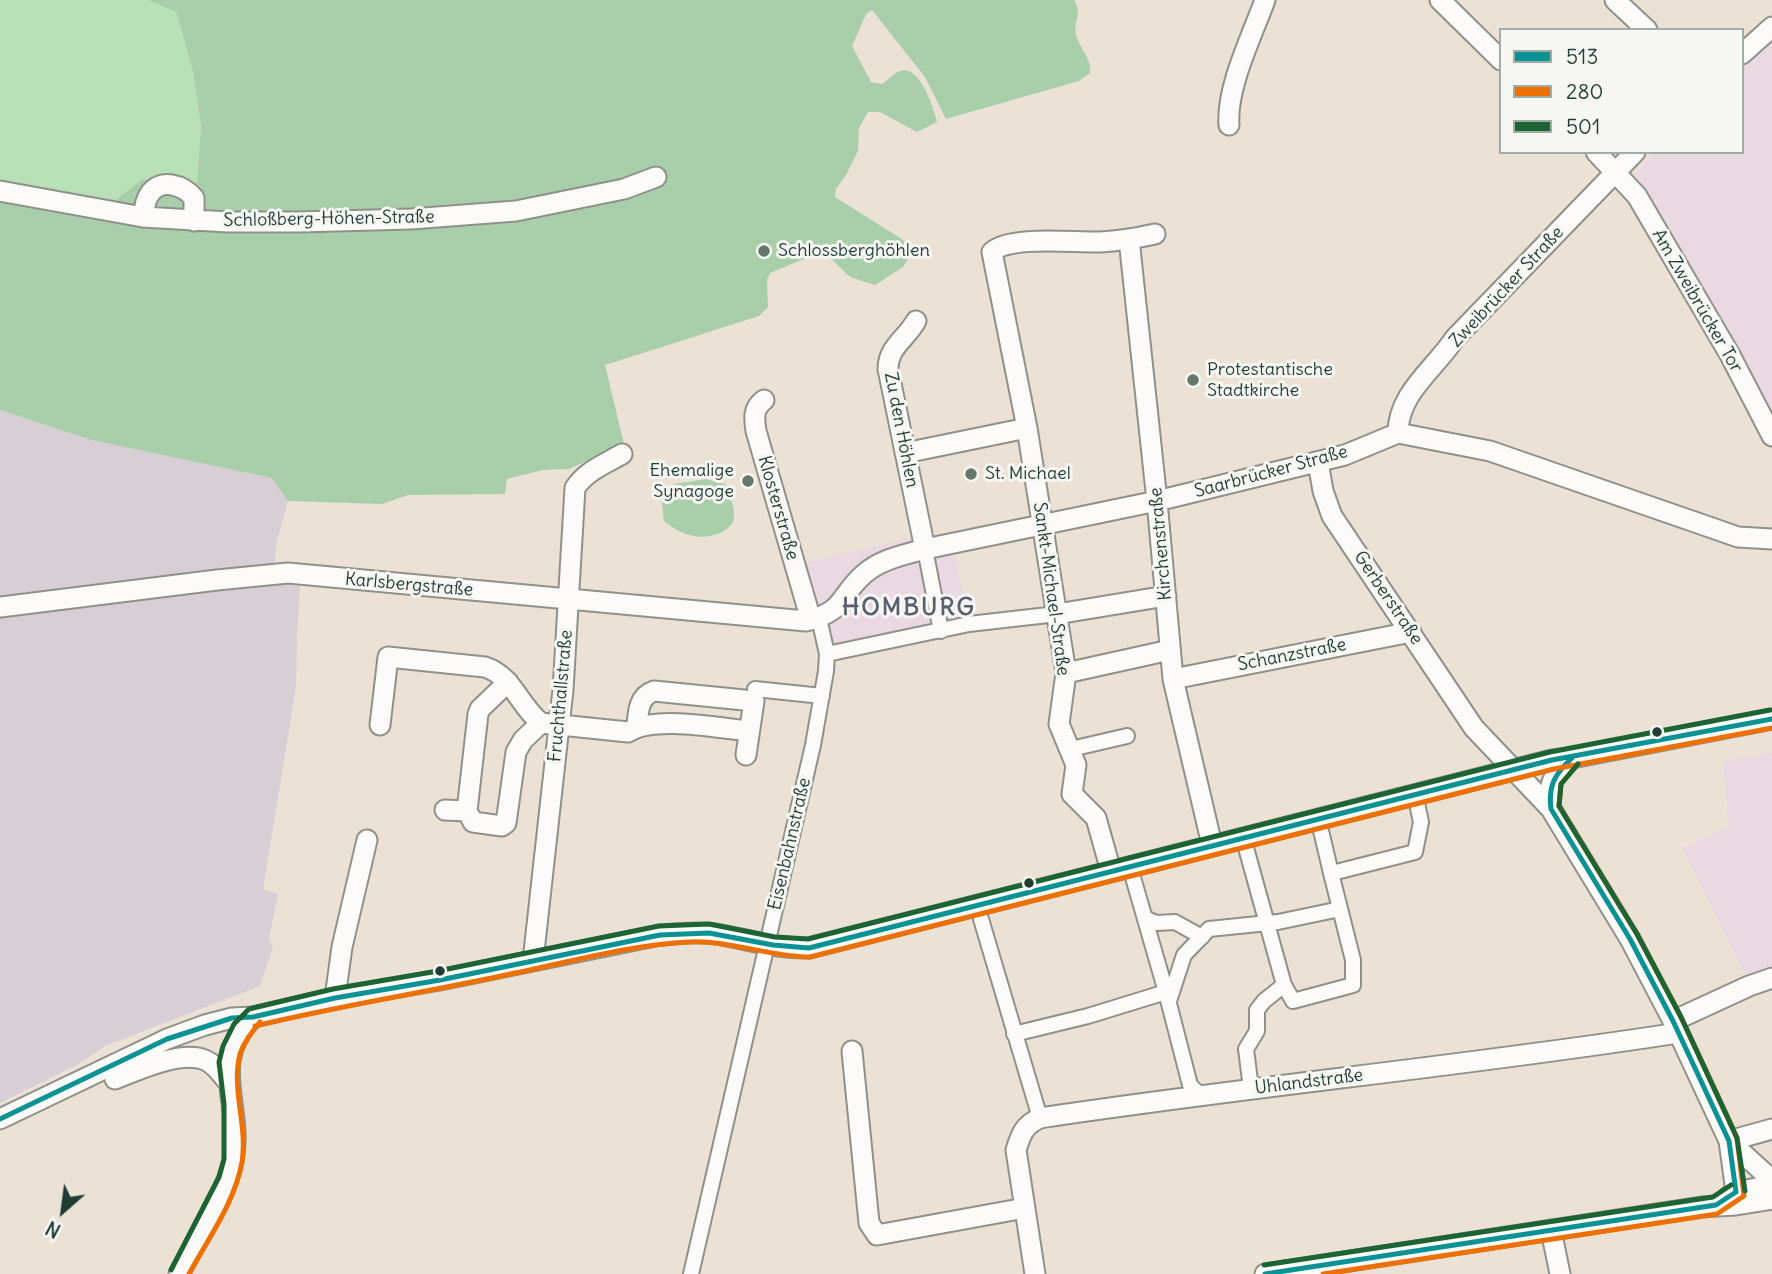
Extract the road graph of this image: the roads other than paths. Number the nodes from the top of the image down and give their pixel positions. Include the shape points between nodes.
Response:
1 (1265, 0) edge
2 (1440, 0) edge
3 (1615, 0) edge
4 (1772, 27) edge
5 (1645, 28) edge
6 (1744, 52) edge
7 (1499, 58) edge
8 (1229, 125) dead end
9 (1598, 154) edge
10 (1633, 154) edge
11 (1615, 172) junction
12 (656, 177) dead end
13 (0, 191) edge
14 (143, 217) junction
15 (194, 220) junction
16 (1155, 234) dead end
17 (1129, 239) junction
18 (916, 321) dead end
19 (764, 400) dead end
20 (1027, 428) junction
21 (1398, 433) junction
22 (1772, 436) edge
23 (905, 453) junction
24 (622, 454) dead end
25 (1318, 462) junction
26 (1157, 501) junction
27 (1042, 526) junction
28 (1772, 539) edge
29 (925, 549) junction
30 (1166, 596) junction
31 (569, 600) junction
32 (0, 607) edge
33 (1057, 614) junction
34 (815, 619) junction
35 (941, 631) junction
36 (1411, 632) junction
37 (1170, 650) junction
38 (827, 654) junction
39 (1066, 673) junction
40 (1173, 679) junction
41 (508, 682) junction
42 (755, 689) dead end
43 (822, 696) junction
44 (1772, 719) edge
45 (550, 724) junction
46 (380, 725) dead end
47 (638, 726) junction
48 (1474, 728) junction
49 (750, 731) junction
50 (1127, 736) dead end
51 (1070, 749) junction
52 (746, 755) dead end
53 (1572, 758) junction
54 (1514, 769) junction
55 (1476, 779) junction
56 (1415, 794) junction
57 (1551, 809) junction
58 (445, 810) dead end
59 (467, 811) junction
60 (1318, 818) junction
61 (1243, 837) junction
62 (367, 840) dead end
63 (1212, 845) junction
64 (1130, 867) junction
65 (1111, 872) junction
66 (1331, 873) junction
67 (1340, 909) junction
68 (1145, 918) junction
69 (981, 919) dead end
70 (1268, 923) junction
71 (1202, 937) junction
72 (766, 945) junction
73 (533, 961) junction
74 (1772, 978) edge
75 (1284, 985) junction
76 (1168, 997) junction
77 (335, 998) junction
78 (253, 1017) junction
79 (1675, 1027) junction
80 (1014, 1034) junction
81 (852, 1051) dead end
82 (229, 1083) junction
83 (1251, 1089) junction
84 (1200, 1095) junction
85 (1040, 1118) junction
86 (0, 1119) edge
87 (1772, 1129) edge
88 (0, 1133) edge
89 (1729, 1141) junction
90 (1772, 1183) edge
91 (1737, 1192) junction
92 (1772, 1199) edge
93 (1716, 1205) junction
94 (1025, 1208) junction
95 (1551, 1230) junction
96 (1353, 1267) edge
97 (179, 1274) edge
98 (691, 1274) edge
99 (1035, 1274) edge
100 (1265, 1274) edge
101 (1560, 1274) edge

1 - 8 street via 1232,91
2 - 7 street
3 - 5 street
4 - 6 street
9 - 11 street, Am Zweibrücker Tor
10 - 11 street, Zweibrücker Straße
11 - 21 street, Zweibrücker Straße via 1455,338 1408,396 1398,418
11 - 22 street, Am Zweibrücker Tor via 1637,196
12 - 15 street, Schloßberg-Höhen-Straße via 624,189 525,209 461,216 298,222
13 - 14 street, Schloßberg-Höhen-Straße
14 - 15 street, Schloßberg-Höhen-Straße
14 - 15 street via 148,195 161,185 172,184 194,198
16 - 17 street
17 - 20 street, Sankt-Michael-Straße via 1047,241 1003,246 992,252
17 - 26 street, Kirchenstraße
18 - 23 street, Zu den Höhlen via 894,347 888,362
19 - 34 street, Klosterstraße via 757,405 756,431
20 - 23 street
20 - 27 street, Sankt-Michael-Straße
21 - 25 street, Saarbrücker Straße
21 - 28 street via 1490,452 1738,537
23 - 29 street, Zu den Höhlen
24 - 31 street, Fruchthallstraße via 590,472 575,488
25 - 26 street, Saarbrücker Straße
25 - 36 street, Gerberstraße via 1332,516
26 - 27 street, Saarbrücker Straße
26 - 30 street, Kirchenstraße
27 - 29 street, Saarbrücker Straße
27 - 33 street, Sankt-Michael-Straße
29 - 34 street, Saarbrücker Straße via 872,568 836,609
29 - 35 street
30 - 33 street
30 - 37 street, Kirchenstraße
31 - 32 street, Karlsbergstraße via 288,573
31 - 34 street, Karlsbergstraße via 791,621
31 - 45 street, Fruchthallstraße
33 - 35 street
33 - 39 street, Sankt-Michael-Straße
34 - 38 street, Eisenbahnstraße
35 - 38 street
36 - 40 street, Schanzstraße
36 - 48 street, Gerberstraße
37 - 39 street
37 - 40 street, Kirchenstraße
38 - 43 street, Eisenbahnstraße
39 - 51 street, Sankt-Michael-Straße via 1059,724
40 - 63 street, Kirchenstraße
41 - 45 street via 534,717
41 - 46 street via 485,667 388,657
41 - 59 street via 478,714
42 - 43 street
43 - 72 street, Eisenbahnstraße
44 - 53 street
45 - 47 street via 628,732
45 - 59 street via 523,740 516,752 506,823 473,822
45 - 73 street, Fruchthallstraße
47 - 49 street via 662,723
47 - 49 street via 641,701 654,691 754,701
48 - 54 street, Gerberstraße
48 - 55 street, Gerberstraße via 1484,750
49 - 52 street
50 - 51 street
51 - 65 street, Sankt-Michael-Straße via 1076,765 1072,794 1096,818
53 - 54 street
53 - 57 street via 1554,775
54 - 55 street
54 - 57 street, Gerberstraße
55 - 56 street
56 - 60 street
56 - 66 street via 1421,822 1415,852
57 - 79 street, Gerberstraße via 1630,939
58 - 59 street
60 - 61 street
60 - 66 street
61 - 63 street
61 - 70 street
62 - 77 street
63 - 64 street
64 - 65 street
64 - 68 street
65 - 72 street via 809,948
66 - 67 street
67 - 70 street
67 - 75 street via 1353,960 1353,985 1293,1002
68 - 71 street via 1156,923 1175,922
68 - 76 street
69 - 80 street
70 - 71 street via 1209,929
70 - 75 street
71 - 76 street via 1184,955
72 - 73 street via 715,934 660,935
72 - 98 street, Eisenbahnstraße
73 - 77 street
74 - 79 street, Uhlandstraße
75 - 83 street via 1257,1010 1257,1031 1247,1049
76 - 80 street
76 - 84 street via 1190,1084
77 - 78 street
78 - 82 street via 231,1049
78 - 86 street via 232,1018 167,1040
79 - 83 street, Uhlandstraße via 1476,1063
79 - 89 street, Gerberstraße
80 - 85 street
81 - 94 street via 869,1223 877,1236
82 - 88 street via 205,1060 183,1057 140,1069
82 - 97 street via 235,1129 233,1160
83 - 84 street, Uhlandstraße
84 - 85 street, Uhlandstraße
85 - 94 street via 1028,1124 1016,1150
87 - 89 street
89 - 90 street, Gerberstraße
89 - 91 street, Gerberstraße
90 - 91 street
91 - 93 street
92 - 93 street
93 - 95 street
94 - 99 street
95 - 96 street
95 - 101 street
96 - 100 street

